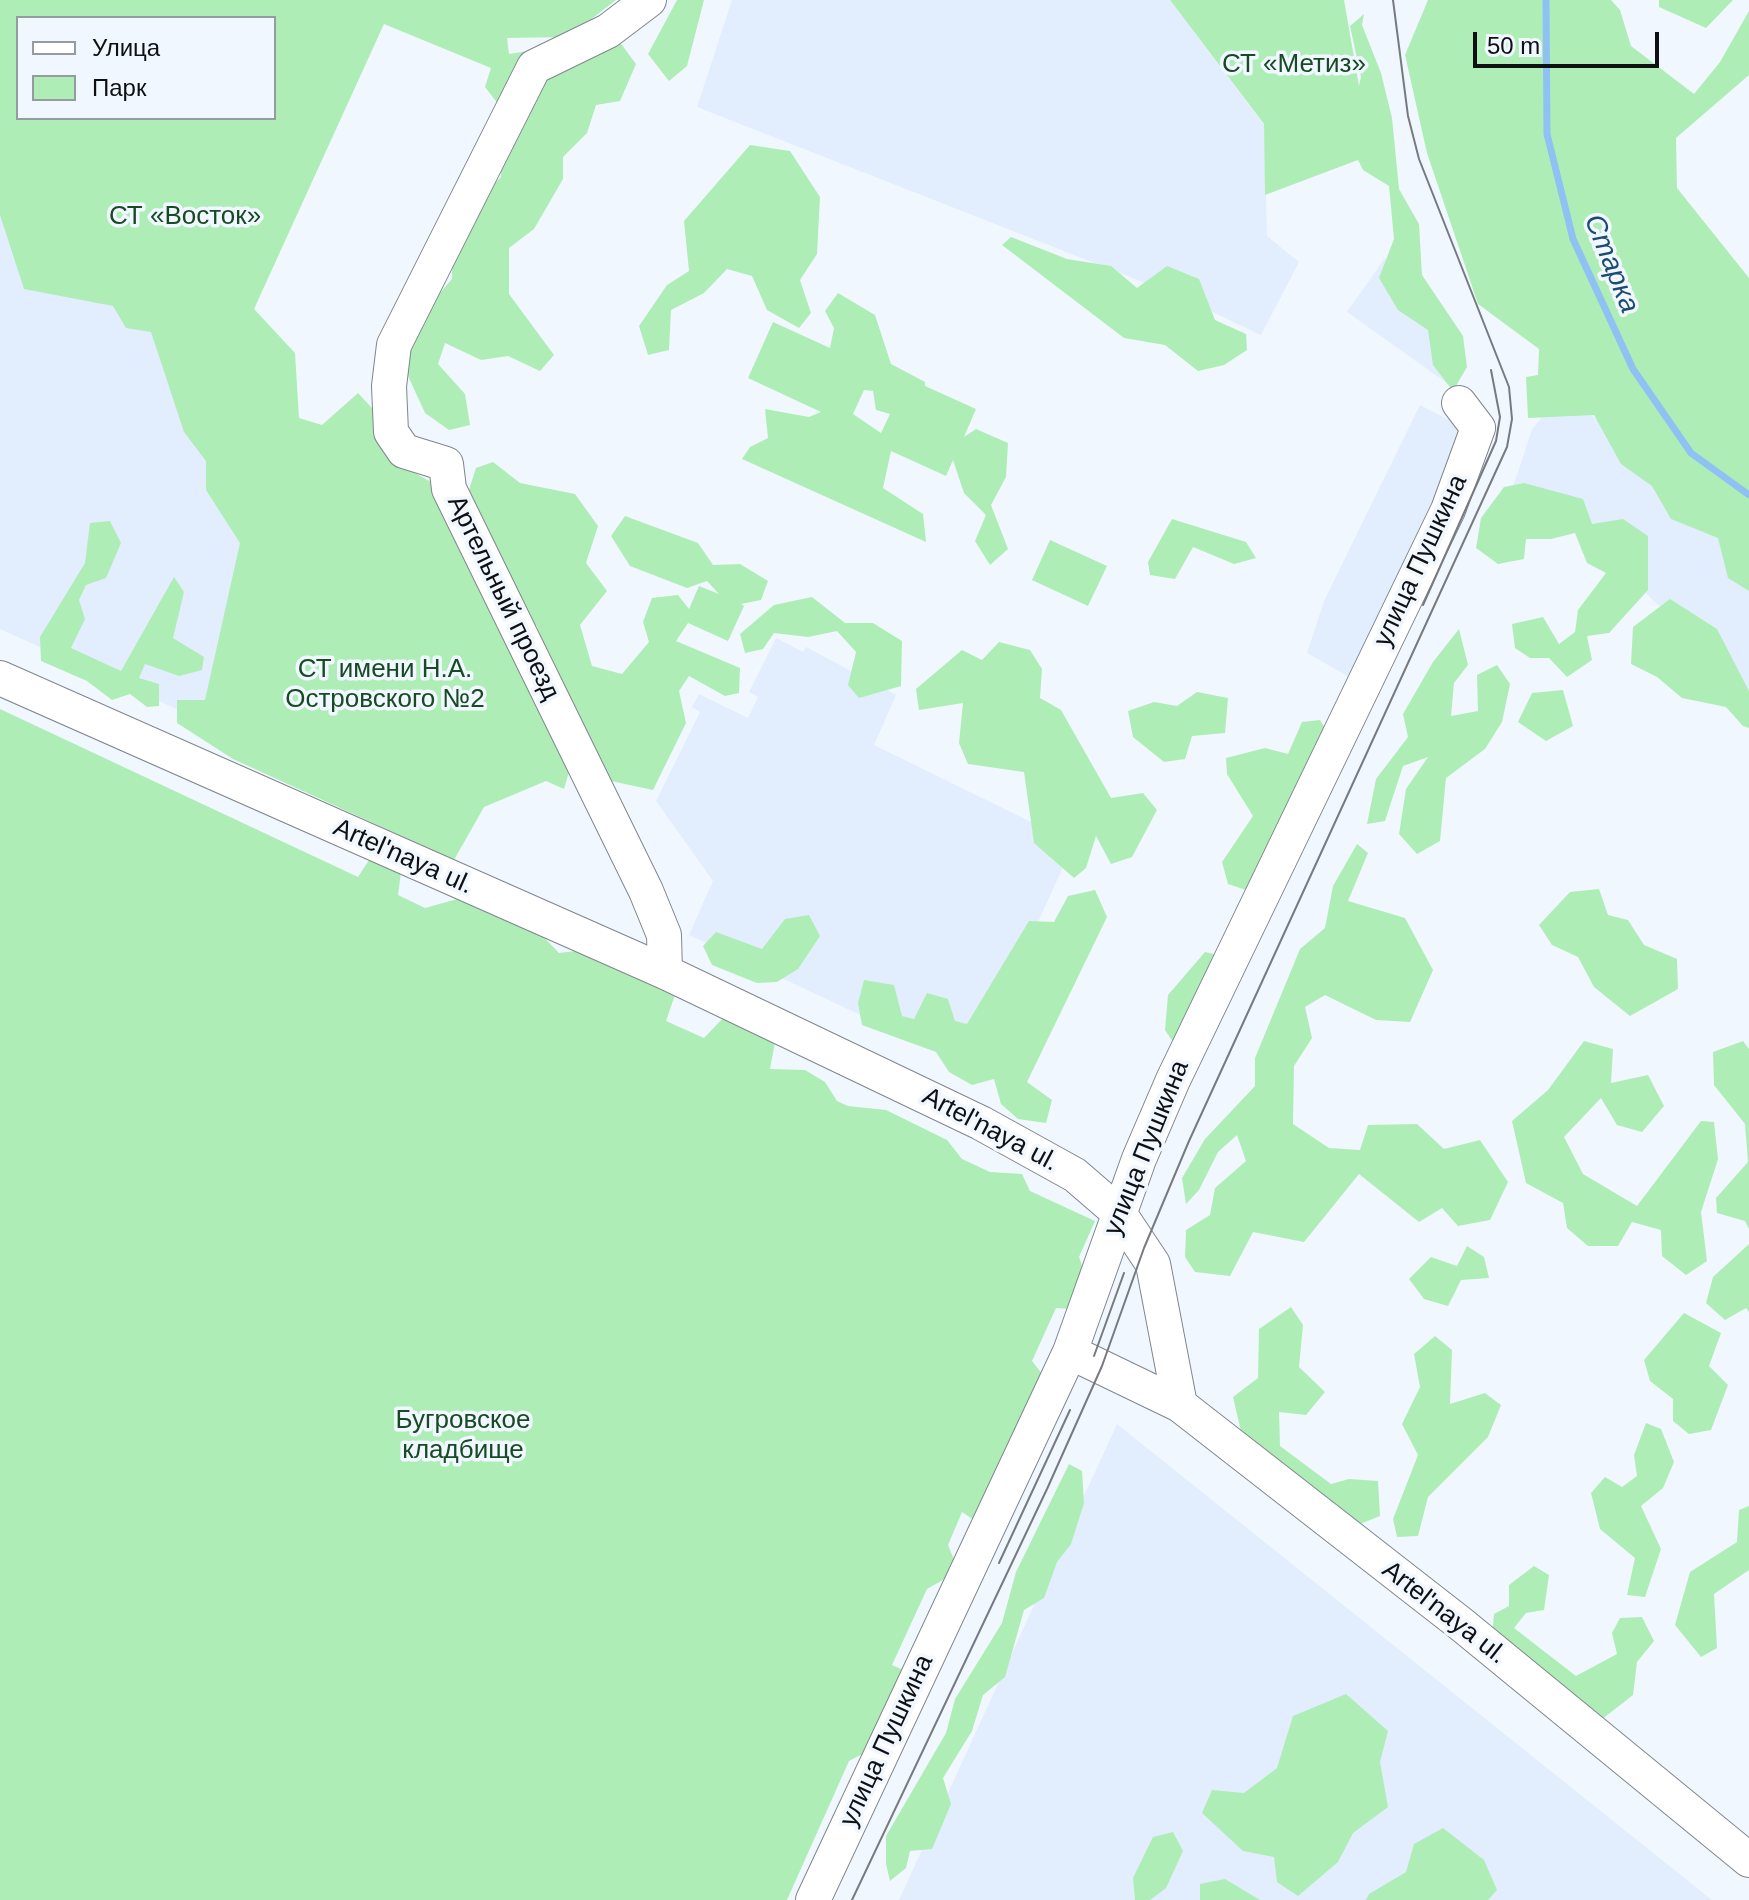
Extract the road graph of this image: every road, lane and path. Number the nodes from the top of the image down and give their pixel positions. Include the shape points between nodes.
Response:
1 (649, 0) edge
2 (1459, 403) dead end
3 (0, 678) edge
4 (665, 972) junction
5 (1119, 1213) junction
6 (1170, 1346) junction
7 (1070, 1352) junction
8 (1142, 1386) junction
9 (1180, 1405) junction
10 (1749, 1860) edge
11 (813, 1900) edge

1 - 4 street, Артельный проезд via 608,31 534,67 394,345 389,386 391,432 404,451 446,464 449,489 646,891 664,935
2 - 5 street, улица Пушкина via 1478,428 1448,510 1173,1080
3 - 4 street, Artel'naya ul.
4 - 5 street, Artel'naya ul. via 981,1123 1075,1175
5 - 6 street, Artel'naya ul. via 1153,1264
5 - 7 street, улица Пушкина
6 - 8 street via 1164,1370
6 - 9 street, Artel'naya ul.
7 - 8 street
7 - 11 street, улица Пушкина
8 - 9 street
9 - 10 street, Artel'naya ul. via 1461,1624

